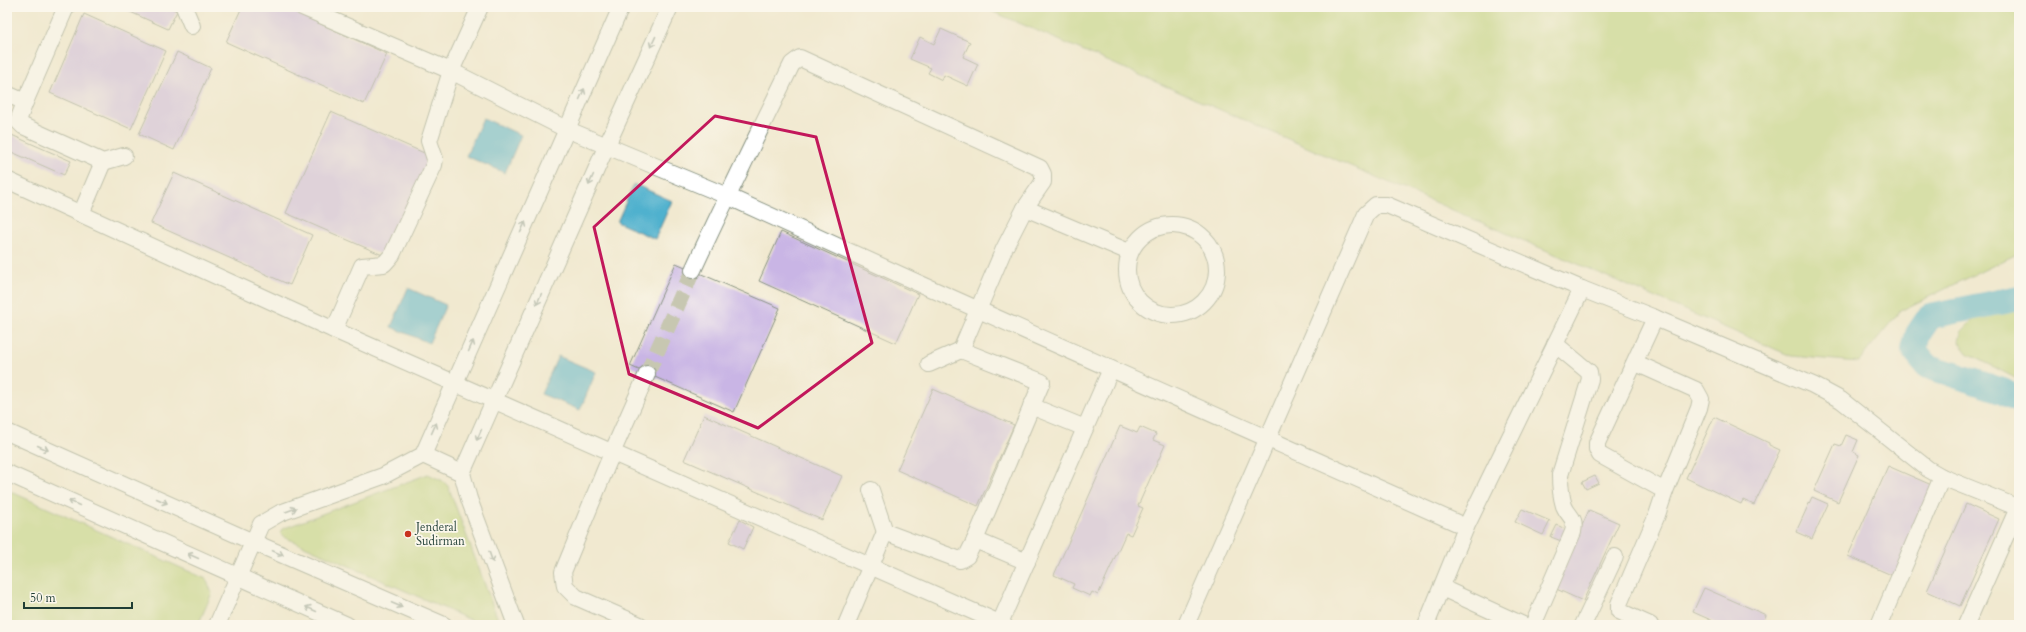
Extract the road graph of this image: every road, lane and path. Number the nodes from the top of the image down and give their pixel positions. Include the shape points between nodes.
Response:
1 (66, 7) edge
2 (184, 7) edge
3 (302, 7) edge
4 (480, 7) edge
5 (621, 7) edge
6 (670, 7) edge
7 (192, 26) dead end
8 (451, 71) junction
9 (7, 94) edge
10 (25, 102) junction
11 (566, 129) junction
12 (607, 145) junction
13 (124, 156) dead end
14 (103, 162) junction
15 (7, 180) edge
16 (726, 196) junction
17 (1025, 208) junction
18 (81, 214) junction
19 (1129, 252) junction
20 (693, 270) tunnel mouth
21 (1582, 289) junction
22 (979, 310) junction
23 (1655, 318) junction
24 (334, 330) junction
25 (1555, 344) junction
26 (961, 350) junction
27 (1636, 363) junction
28 (929, 364) dead end
29 (1111, 369) junction
30 (647, 374) tunnel mouth
31 (455, 382) junction
32 (495, 399) junction
33 (1031, 406) junction
34 (1085, 428) junction
35 (7, 432) edge
36 (1269, 438) junction
37 (612, 453) junction
38 (422, 454) junction
39 (7, 473) edge
40 (462, 473) junction
41 (1942, 477) junction
42 (871, 490) dead end
43 (1665, 491) junction
44 (2019, 508) edge
45 (1466, 527) junction
46 (886, 532) junction
47 (975, 540) junction
48 (253, 542) junction
49 (1615, 557) dead end
50 (1027, 562) junction
51 (869, 567) junction
52 (238, 576) junction
53 (1442, 588) junction
54 (1002, 624) edge
55 (217, 625) edge
56 (347, 625) edge
57 (444, 625) edge
58 (516, 625) edge
59 (640, 625) edge
60 (846, 625) edge
61 (1186, 625) edge
62 (1426, 625) edge
63 (1523, 625) edge
64 (1533, 625) edge
65 (1583, 625) edge
66 (1650, 625) edge
67 (1879, 625) edge
68 (1966, 625) edge

1 - 10 lane
2 - 7 lane
3 - 8 lane
4 - 8 lane
11 -> 5 lane
6 -> 12 lane
8 - 11 lane
8 - 24 lane via 429,141 435,159 434,165 392,255 384,264 362,266
9 - 10 lane
10 - 14 lane via 18,121 23,126
11 - 12 lane
31 -> 11 lane
12 - 16 lane
12 -> 32 lane
13 - 14 lane
14 - 18 lane
15 - 18 lane
16 - 17 lane via 792,64 800,58 1040,168 1043,182
16 - 20 lane
16 - 22 lane
17 - 19 lane
17 - 22 lane via 1004,249
18 - 24 lane
19 - 19 lane via 1138,238 1152,229 1168,224 1185,226 1200,234 1211,247 1217,263 1217,279 1210,295 1199,307 1184,314 1167,315 1151,310 1138,300 1128,280 1126,269
21 - 23 lane
21 - 25 lane
21 - 36 lane via 1387,204 1376,205 1366,214
22 - 26 lane
22 - 29 lane
23 - 27 lane
23 - 41 lane via 1813,385 1841,400
24 - 31 lane
25 - 45 lane
25 - 64 lane via 1588,372 1590,379 1560,475 1560,488 1565,507 1574,519 1573,532
26 - 28 lane
26 - 33 lane via 1041,380
27 - 43 lane via 1696,390 1701,399
27 - 43 lane via 1597,443 1597,449 1600,455
29 - 34 lane
29 - 36 lane
30 - 37 lane
31 - 32 lane
38 -> 31 lane
32 - 37 lane
32 -> 40 lane
33 - 34 lane
33 - 47 lane
34 - 50 lane
35 -> 48 lane
36 - 45 lane
36 - 61 lane
37 - 51 lane
37 - 59 lane via 563,572 565,586 576,597
38 - 40 lane
48 -> 38 lane via 261,524 269,519 383,476
52 -> 39 lane
40 -> 58 lane
41 - 44 lane
41 - 67 lane
42 - 46 lane
43 - 66 lane via 1658,515 1619,604 1619,610 1623,614
44 - 68 lane
45 - 53 lane
46 - 47 lane via 960,560 967,556
46 - 51 lane
47 - 50 lane
48 - 52 lane
48 -> 57 lane
49 - 65 lane
50 - 54 lane
51 - 54 lane
51 - 60 lane
52 - 55 lane
56 -> 52 lane
53 - 62 lane
53 - 63 lane

